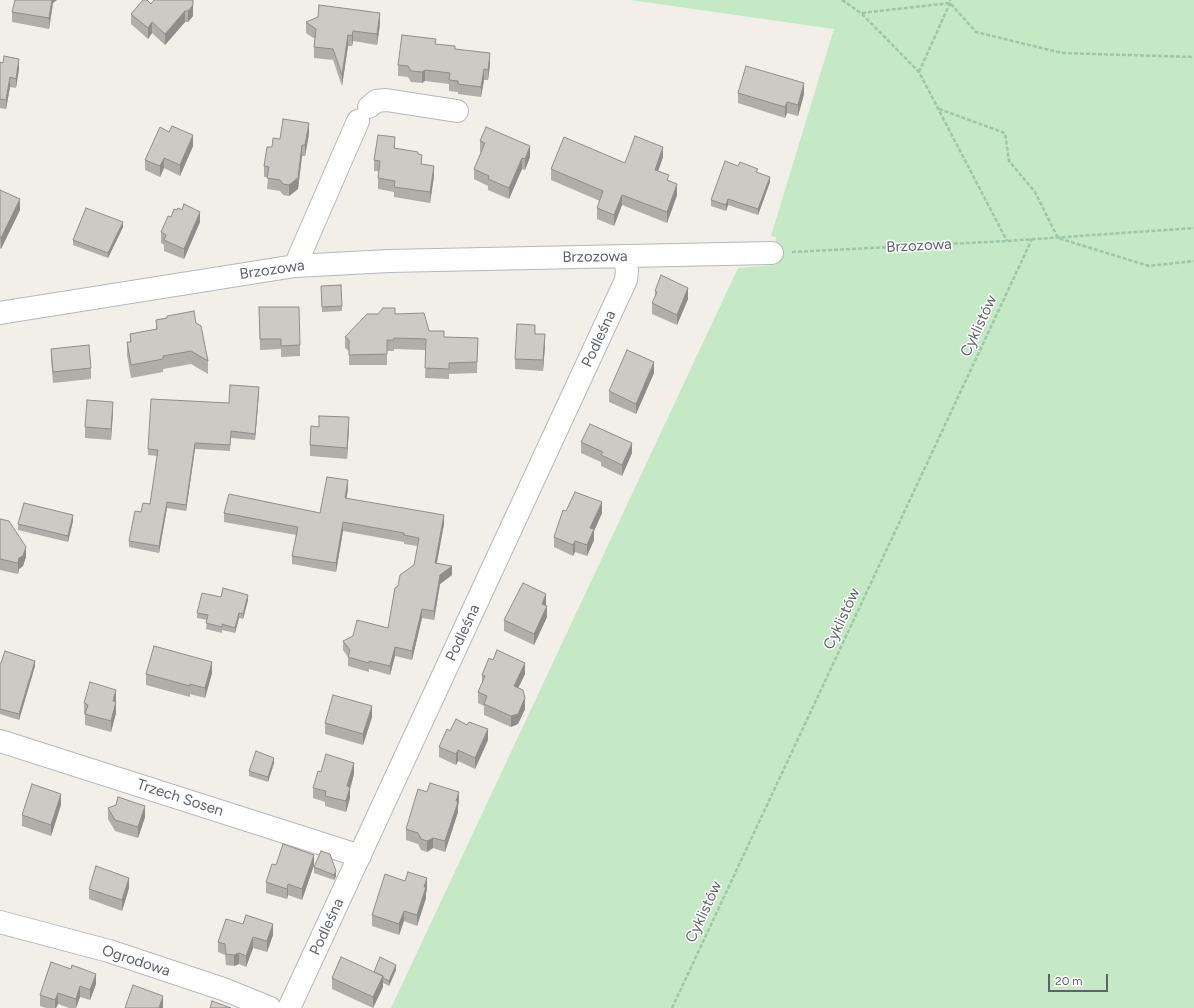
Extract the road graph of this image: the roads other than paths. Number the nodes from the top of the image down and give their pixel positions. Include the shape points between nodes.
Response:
1 (457, 111) dead end
2 (772, 253) road end
3 (624, 256) junction
4 (295, 266) junction
5 (0, 313) edge
6 (0, 741) edge
7 (360, 856) junction
8 (0, 922) edge
9 (270, 1008) edge
10 (289, 1008) edge

1 - 4 street via 386,100 376,101 364,114
2 - 3 street, Brzozowa
3 - 4 street, Brzozowa via 389,261
3 - 7 street, Podleśna via 626,280
4 - 5 street, Brzozowa
6 - 7 street, Trzech Sosen
7 - 10 street, Podleśna
8 - 9 street, Ogrodowa via 109,952 223,989

